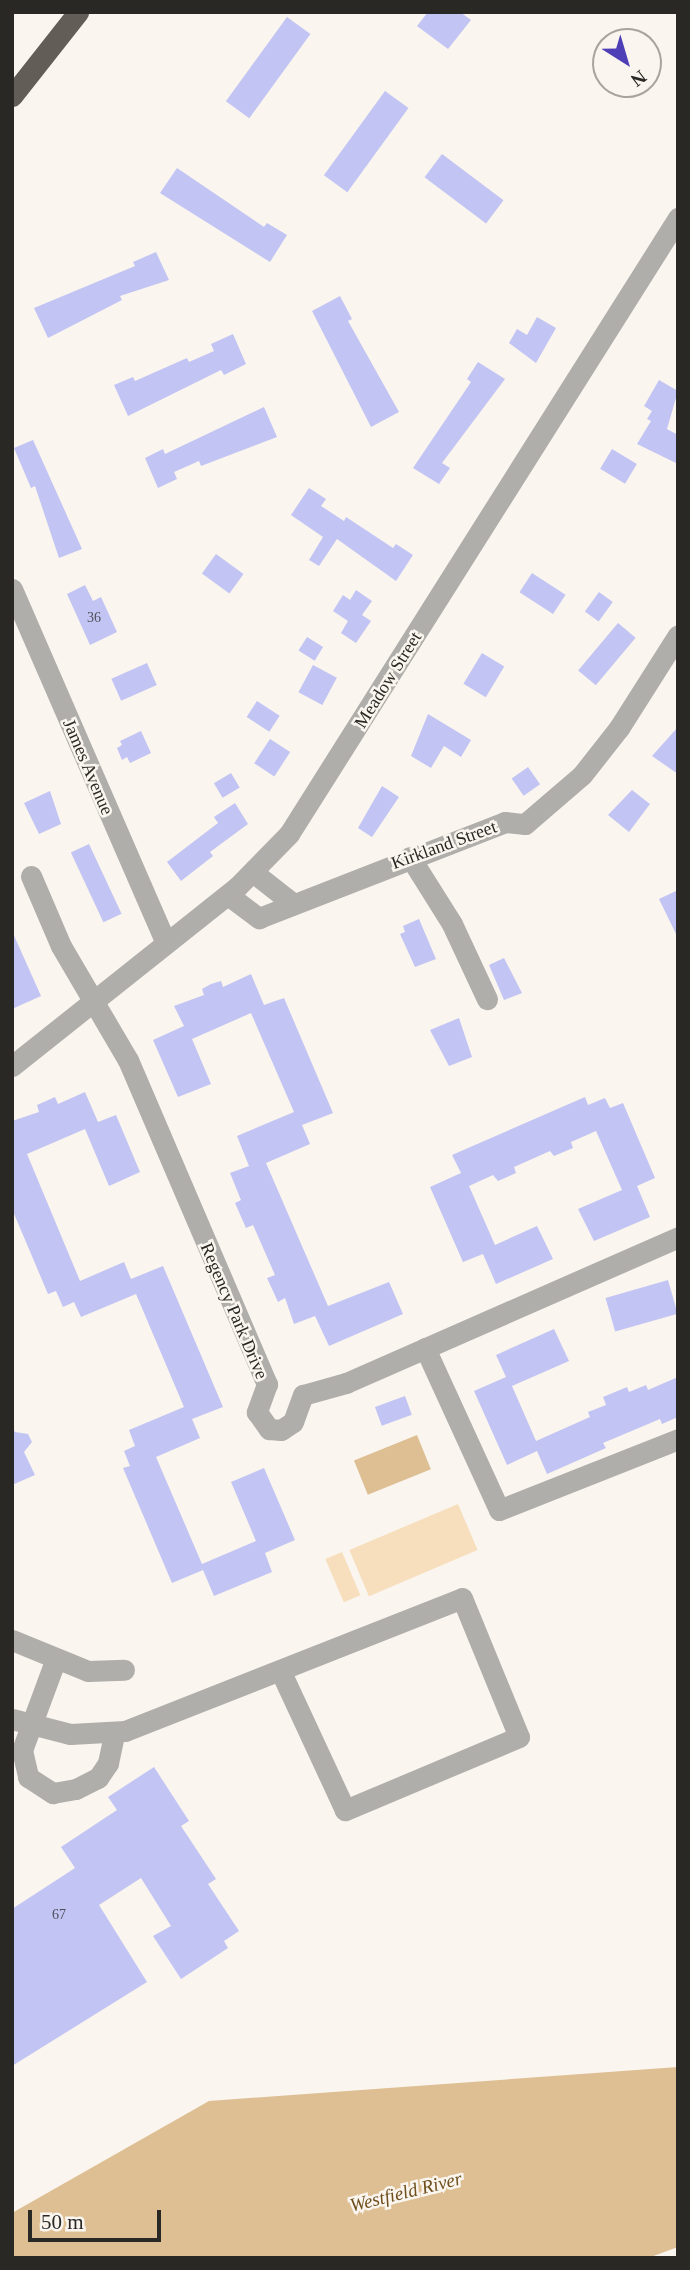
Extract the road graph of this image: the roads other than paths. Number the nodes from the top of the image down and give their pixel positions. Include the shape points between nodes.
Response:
1 (78, 12) edge
2 (12, 96) edge
3 (678, 218) edge
4 (12, 589) edge
5 (678, 635) edge
6 (410, 857) junction
7 (254, 873) junction
8 (31, 876) dead end
9 (228, 895) junction
10 (291, 902) junction
11 (166, 943) junction
12 (487, 999) dead end
13 (91, 1000) junction
14 (12, 1066) edge
15 (678, 1237) edge
16 (425, 1348) junction
17 (678, 1438) edge
18 (12, 1640) edge
19 (55, 1661) junction
20 (124, 1670) dead end
21 (280, 1670) junction
22 (21, 1723) edge
23 (114, 1734) junction
24 (17, 1764) edge

1 - 2 highway
3 - 7 street, Meadow Street via 303,816
4 - 11 street, James Avenue
5 - 6 street, Kirkland Street via 620,728 582,775 550,804 525,824 505,822
6 - 10 street, Kirkland Street
6 - 12 street via 452,924
7 - 9 street, Meadow Street
7 - 10 street
8 - 13 street, Regency Park Drive
9 - 10 street, Kirkland Street via 259,918
9 - 11 street, Meadow Street
11 - 13 street, Meadow Street
13 - 14 street, Meadow Street
13 - 16 street, Regency Park Drive via 128,1060 267,1384 257,1412 269,1429 281,1430 293,1422 303,1395 327,1391
15 - 16 street, Regency Park Drive
16 - 17 street via 499,1510
18 - 19 street
19 - 20 street via 89,1671
19 - 22 street
21 - 21 street via 345,1810 519,1737 462,1598
21 - 23 street
22 - 23 street via 81,1735
22 - 24 street
23 - 24 street via 108,1763 98,1777 76,1789 53,1793 37,1786

